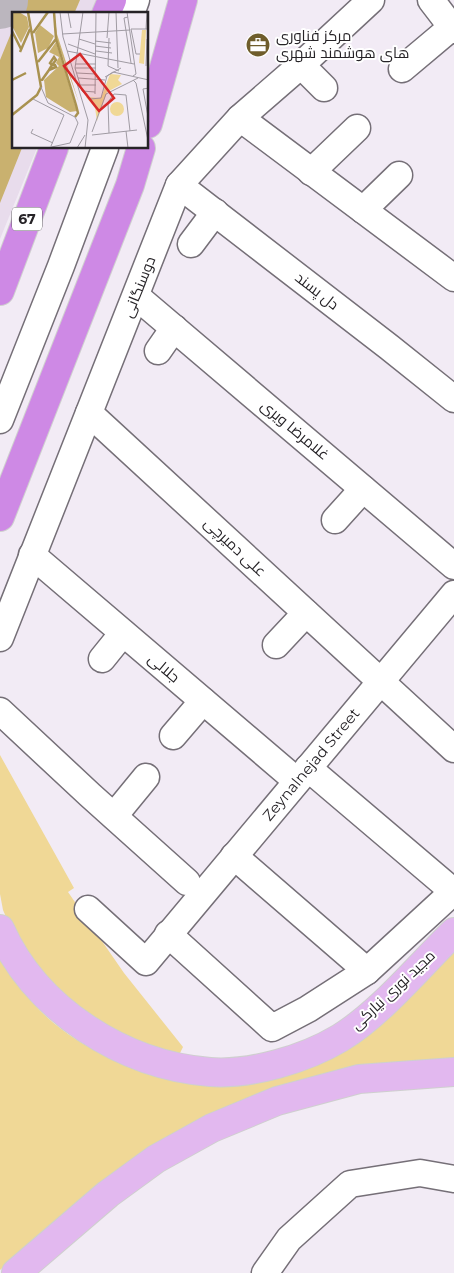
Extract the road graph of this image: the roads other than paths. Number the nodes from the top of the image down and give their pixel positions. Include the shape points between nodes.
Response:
1 (112, 0) edge
2 (136, 0) edge
3 (148, 0) edge
4 (183, 0) edge
5 (371, 0) edge
6 (431, 0) edge
7 (107, 12) edge
8 (132, 12) edge
9 (144, 12) edge
10 (453, 28) edge
11 (301, 65) junction
12 (402, 69) dead end
13 (324, 88) dead end
14 (240, 118) junction
15 (149, 120) edge
16 (357, 128) dead end
17 (54, 149) edge
18 (91, 149) edge
19 (105, 149) edge
20 (141, 149) edge
21 (311, 172) junction
22 (398, 175) dead end
23 (179, 185) junction
24 (363, 210) junction
25 (215, 212) junction
26 (191, 244) dead end
27 (454, 278) edge
28 (0, 292) edge
29 (136, 296) junction
30 (174, 328) junction
31 (158, 350) dead end
32 (0, 379) edge
33 (454, 399) edge
34 (89, 413) junction
35 (0, 420) edge
36 (363, 489) junction
37 (0, 517) edge
38 (335, 520) dead end
39 (32, 555) junction
40 (454, 566) edge
41 (454, 594) edge
42 (306, 613) junction
43 (123, 633) junction
44 (0, 638) edge
45 (276, 645) dead end
46 (102, 660) dead end
47 (381, 681) junction
48 (203, 701) junction
49 (0, 711) edge
50 (173, 736) dead end
51 (454, 749) edge
52 (302, 775) junction
53 (146, 777) dead end
54 (114, 816) junction
55 (234, 856) junction
56 (187, 882) dead end
57 (454, 892) edge
58 (88, 909) dead end
59 (0, 929) edge
60 (454, 932) edge
61 (168, 934) junction
62 (366, 970) junction
63 (454, 1072) edge
64 (454, 1178) edge
65 (16, 1273) edge
66 (265, 1273) edge

1 - 7 highway
2 - 8 street
3 - 9 street
4 - 15 highway
5 - 11 street, دوسنگانی
6 - 10 street
10 - 12 street
11 - 13 street
11 - 14 street, دوسنگانی
14 - 21 street
14 - 23 street, دوسنگانی
16 - 21 street
17 - 28 highway, 67
18 - 32 street
19 - 35 street
20 - 37 highway via 130,185
21 - 24 street
22 - 24 street
23 - 25 street, دل پسند
23 - 29 street, دوسنگانی
24 - 27 street
25 - 26 street
25 - 33 street, دل پسند
29 - 30 street, غلامرضا ویری
29 - 34 street, دوسنگانی
30 - 31 street
30 - 36 street, غلامرضا ویری
34 - 39 street, دوسنگانی
34 - 42 street, علی دمیرچی
36 - 38 street
36 - 40 street, غلامرضا ویری
39 - 43 street, جلالی
39 - 44 street, دوسنگانی
41 - 47 street, Zeynalnejad Street
42 - 45 street
42 - 47 street, علی دمیرچی
43 - 46 street
43 - 48 street, جلالی
47 - 51 street, علی دمیرچی
47 - 52 street, Zeynalnejad Street
48 - 50 street
48 - 52 street, جلالی
49 - 54 street
52 - 55 street, Zeynalnejad Street
52 - 57 street, جلالی
53 - 54 street
54 - 56 street
55 - 61 street, Zeynalnejad Street
55 - 62 street
57 - 62 street
58 - 61 street, Zeynalnejad Street via 146,962
59 - 60 main road, مجید نوری نیارکی via 20,966 42,992 92,1033 121,1050 164,1064 211,1072 282,1063 341,1037 379,1007
61 - 62 street via 272,1028 308,1009
63 - 65 main road via 359,1078 277,1101 212,1128 156,1159 124,1182
64 - 66 street via 420,1173 350,1184 289,1239

